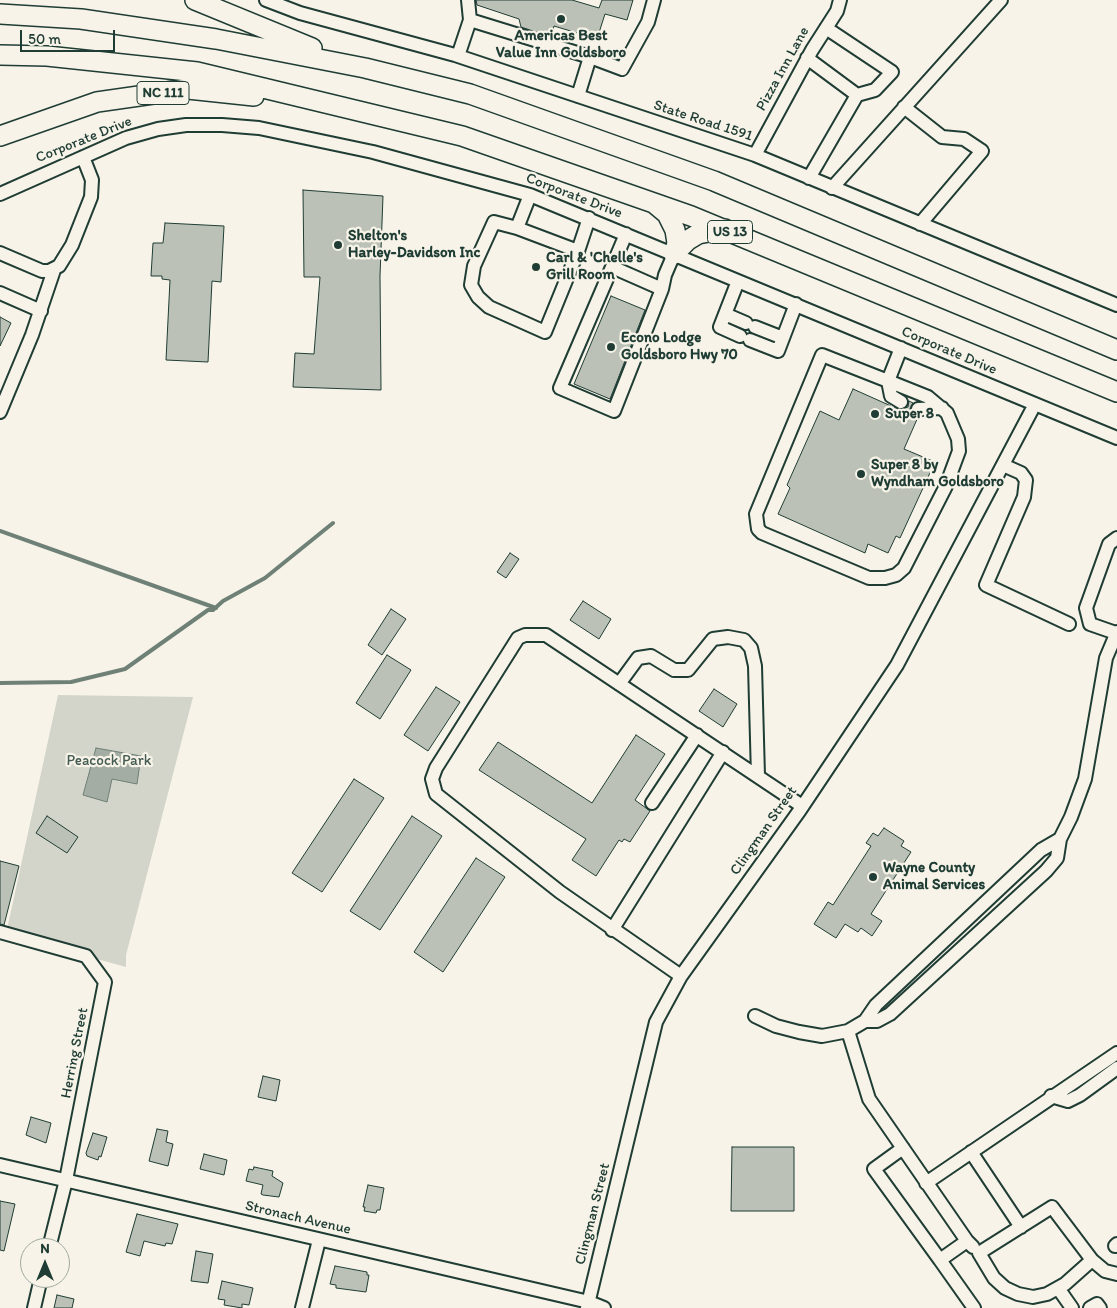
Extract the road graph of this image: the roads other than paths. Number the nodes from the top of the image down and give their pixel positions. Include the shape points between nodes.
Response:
1 (195, 0) edge
2 (266, 0) edge
3 (468, 0) edge
4 (654, 0) edge
5 (840, 0) edge
6 (1001, 0) edge
7 (0, 14) edge
8 (470, 20) junction
9 (826, 28) junction
10 (0, 54) edge
11 (458, 56) junction
12 (590, 57) junction
13 (807, 58) junction
14 (365, 68) junction
15 (857, 94) junction
16 (787, 95) junction
17 (578, 96) junction
18 (332, 103) junction
19 (904, 107) junction
20 (771, 124) junction
21 (0, 136) edge
22 (755, 155) junction
23 (84, 157) junction
24 (809, 178) junction
25 (832, 188) junction
26 (0, 194) edge
27 (530, 195) junction
28 (654, 203) junction
29 (589, 218) junction
30 (920, 224) junction
31 (517, 228) junction
32 (725, 230) junction
33 (626, 234) junction
34 (578, 250) junction
35 (0, 253) edge
36 (674, 254) junction
37 (612, 267) junction
38 (54, 270) junction
39 (738, 281) junction
40 (662, 289) junction
41 (0, 293) edge
42 (796, 304) junction
43 (1117, 305) edge
44 (41, 310) junction
45 (725, 314) junction
46 (783, 338) junction
47 (901, 348) junction
48 (1117, 350) edge
49 (888, 381) junction
50 (1117, 392) edge
51 (901, 402) dead end
52 (1035, 404) junction
53 (942, 408) junction
54 (918, 409) dead end
55 (0, 412) edge
56 (1117, 438) edge
57 (1003, 465) junction
58 (1117, 538) edge
59 (1069, 624) dead end
60 (1117, 633) edge
61 (619, 684) junction
62 (696, 735) junction
63 (723, 752) junction
64 (758, 776) junction
65 (652, 803) dead end
66 (802, 806) junction
67 (1060, 839) junction
68 (612, 930) junction
69 (0, 932) edge
70 (681, 976) junction
71 (755, 1016) dead end
72 (865, 1022) junction
73 (848, 1031) junction
74 (1117, 1053) edge
75 (1117, 1068) edge
76 (1051, 1096) junction
77 (902, 1148) junction
78 (971, 1152) junction
79 (0, 1165) edge
80 (66, 1180) junction
81 (926, 1183) junction
82 (1021, 1227) junction
83 (52, 1238) edge
84 (319, 1240) junction
85 (967, 1241) junction
86 (979, 1254) junction
87 (940, 1260) junction
88 (1092, 1260) junction
89 (1117, 1274) edge
90 (39, 1288) edge
91 (1058, 1288) junction
92 (588, 1305) edge
93 (34, 1308) edge
94 (302, 1308) edge
95 (604, 1308) edge
96 (974, 1308) edge
97 (1072, 1308) edge
98 (1090, 1308) edge
99 (1100, 1308) edge

1 - 14 highway via 278,36
2 - 11 street, State Road 1591 via 300,14
3 - 8 street
4 - 12 street via 648,22 622,69
5 - 9 street, Pizza Inn Lane
6 - 19 street
7 - 14 highway, US 13 via 81,19 216,39
8 - 11 street
8 - 12 street
9 - 13 street, Pizza Inn Lane
9 - 15 street via 892,72 874,90
10 - 18 highway, US 13 via 197,72
11 - 17 street, State Road 1591
12 - 17 street
13 - 15 street
13 - 16 street, Pizza Inn Lane
14 - 48 highway, US 13 via 470,94 714,181
15 - 24 street
16 - 20 street, Pizza Inn Lane
16 - 20 street via 784,114 780,121
17 - 22 street, State Road 1591
18 - 21 highway, NC 111 via 188,89 98,102
18 - 28 highway, US 13 via 462,136
19 - 25 street
19 - 30 street via 942,137 964,139 982,151
20 - 22 street, Pizza Inn Lane
22 - 24 street, State Road 1591
23 - 26 street, Corporate Drive
23 - 27 street, Corporate Drive via 126,138 158,129 195,125 259,128 373,152
23 - 38 street via 92,180 91,196 72,245
24 - 25 street, State Road 1591
25 - 30 street, State Road 1591
27 - 29 street, Corporate Drive
27 - 31 street
28 - 32 highway, US 13
28 - 36 highway via 667,214 675,230 677,243
29 - 33 street, Corporate Drive
29 - 34 street
30 - 43 street, State Road 1591
31 - 34 street
31 - 34 street via 494,222 474,266 471,285 489,307 545,332
32 - 36 highway via 698,234
32 - 50 highway, US 13
33 - 36 street, Corporate Drive
33 - 37 street
35 - 38 street via 42,271
36 - 39 street, Corporate Drive
36 - 40 street
37 - 40 street
37 - 40 street via 560,388 614,411
38 - 44 street
39 - 42 street, Corporate Drive
39 - 45 street
41 - 44 street
42 - 46 street
42 - 47 street, Corporate Drive
44 - 55 street
45 - 46 street
45 - 46 street via 720,327 745,338 778,351
47 - 49 street
47 - 52 street, Corporate Drive
49 - 51 street via 891,396
49 - 53 street via 928,397
49 - 53 street via 822,356 756,514 758,529 762,533 869,578 896,575 904,568 955,464 958,439
52 - 56 street, Corporate Drive
52 - 57 street, Clingman Street
53 - 54 street
57 - 59 street via 1021,473 1026,480 1024,497 986,585
57 - 66 street, Clingman Street via 897,664
58 - 60 street via 1110,544 1086,608 1090,624
60 - 67 street via 1106,658 1085,779
61 - 62 street
61 - 64 street via 638,658 651,656 674,670 688,670 713,639 744,640 752,648 755,666
61 - 68 street via 546,635 525,634 518,638 432,779 436,794
62 - 63 street
62 - 65 street
63 - 64 street
63 - 68 street
64 - 66 street
66 - 70 street, Clingman Street
67 - 72 street via 1041,850 876,1005
67 - 72 street via 1056,858 1046,871 890,1014 877,1021
68 - 70 street
69 - 80 street, Herring Street via 86,956 105,982
70 - 92 street, Clingman Street via 656,1022
71 - 73 street via 776,1026 822,1036
72 - 73 street
73 - 77 street via 869,1099
74 - 76 street
75 - 76 street via 1068,1101
76 - 78 street
77 - 81 street
77 - 87 street via 874,1169
78 - 81 street
78 - 82 street
79 - 80 street, Stronach Avenue
80 - 83 street, Herring Street
80 - 84 street, Stronach Avenue
81 - 85 street
82 - 86 street
82 - 88 street via 1052,1207
84 - 92 street, Stronach Avenue
84 - 94 street
85 - 86 street
85 - 87 street
86 - 91 street via 994,1278 1018,1294 1040,1296
87 - 96 street
88 - 89 street via 1105,1271
88 - 91 street
90 - 93 street
91 - 97 street
92 - 95 street, Stronach Avenue
98 - 99 street via 1097,1304

